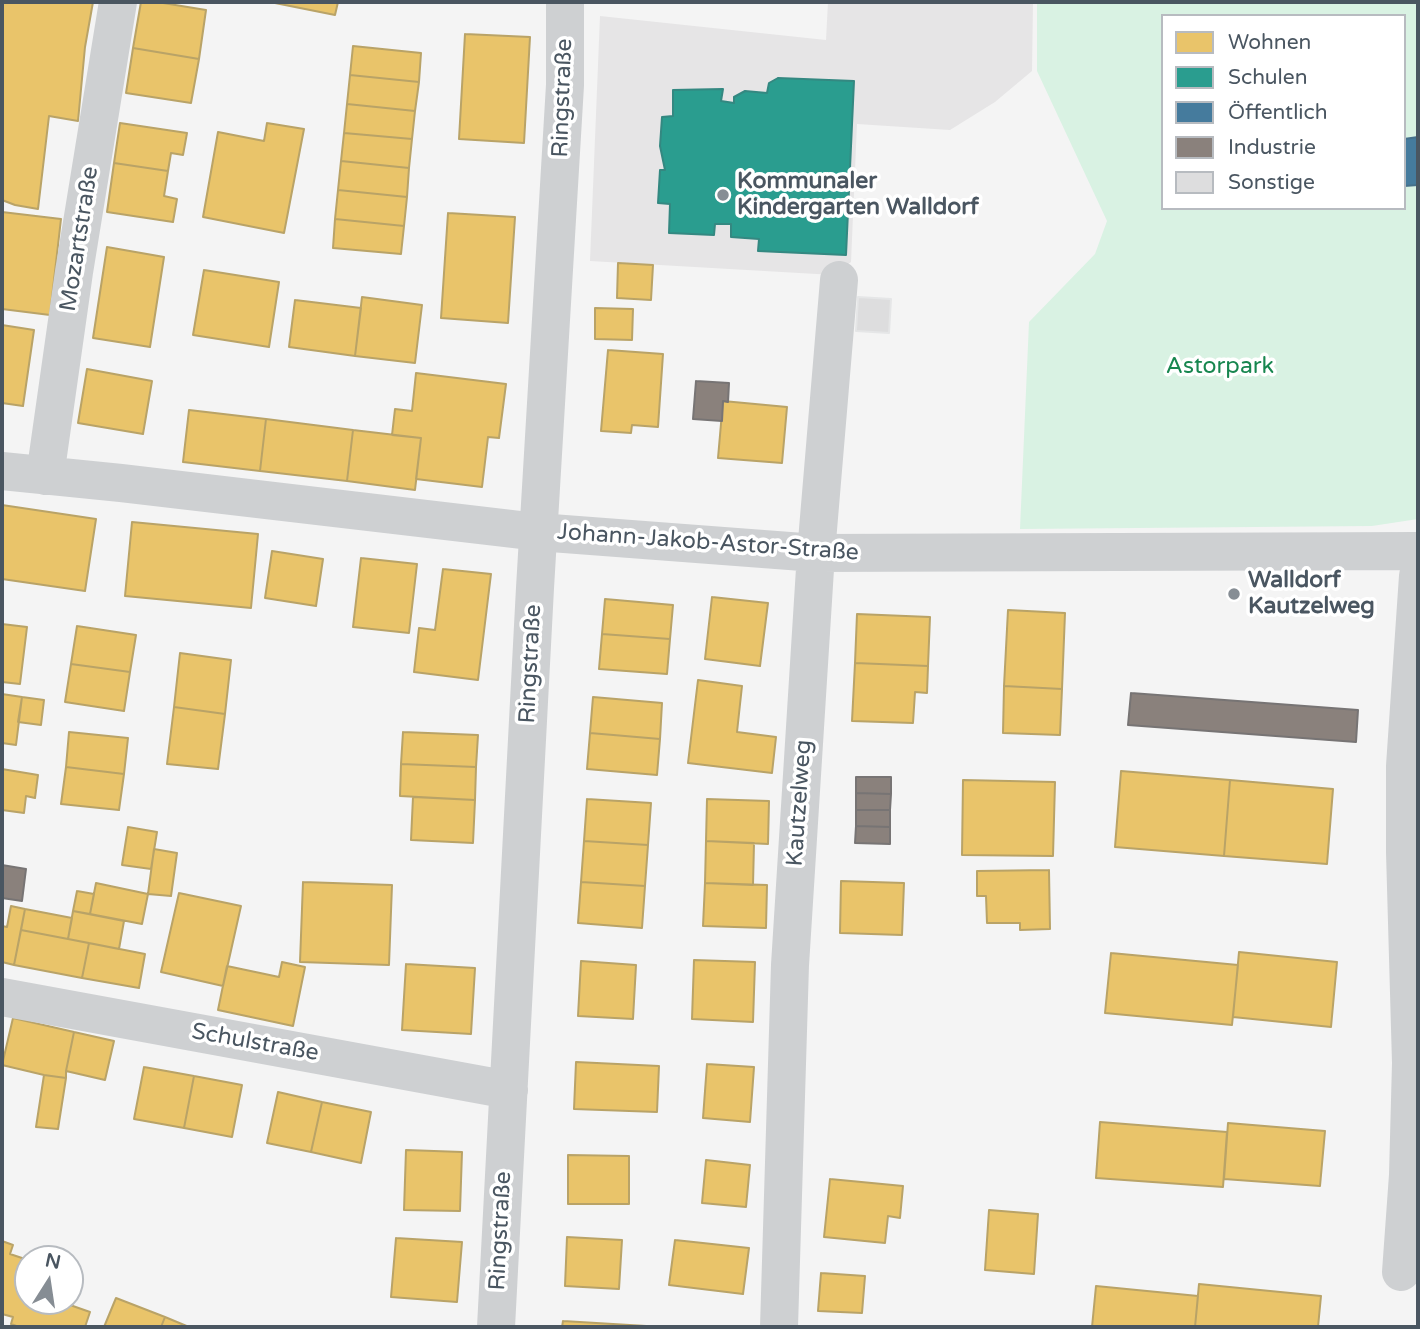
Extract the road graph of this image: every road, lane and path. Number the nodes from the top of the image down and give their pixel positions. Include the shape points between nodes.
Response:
1 (118, 2) edge
2 (565, 2) edge
3 (839, 280) dead end
4 (2, 471) edge
5 (45, 476) junction
6 (538, 532) junction
7 (1418, 551) edge
8 (816, 553) junction
9 (1418, 576) edge
10 (1412, 852) edge
11 (2, 997) edge
12 (509, 1090) junction
13 (1401, 1272) dead end
14 (496, 1327) edge
15 (779, 1327) edge

1 - 5 street, Mozartstraße
2 - 6 street, Ringstraße via 565,85
3 - 8 street, Kautzelweg
4 - 5 street, Johann-Jakob-Astor-Straße
5 - 6 street, Johann-Jakob-Astor-Straße
6 - 8 street, Johann-Jakob-Astor-Straße
6 - 12 street, Ringstraße
7 - 8 street, Johann-Jakob-Astor-Straße
8 - 15 street, Kautzelweg via 790,964
9 - 10 street via 1405,766
10 - 13 street via 1408,1175
11 - 12 street, Schulstraße
12 - 14 street, Ringstraße

